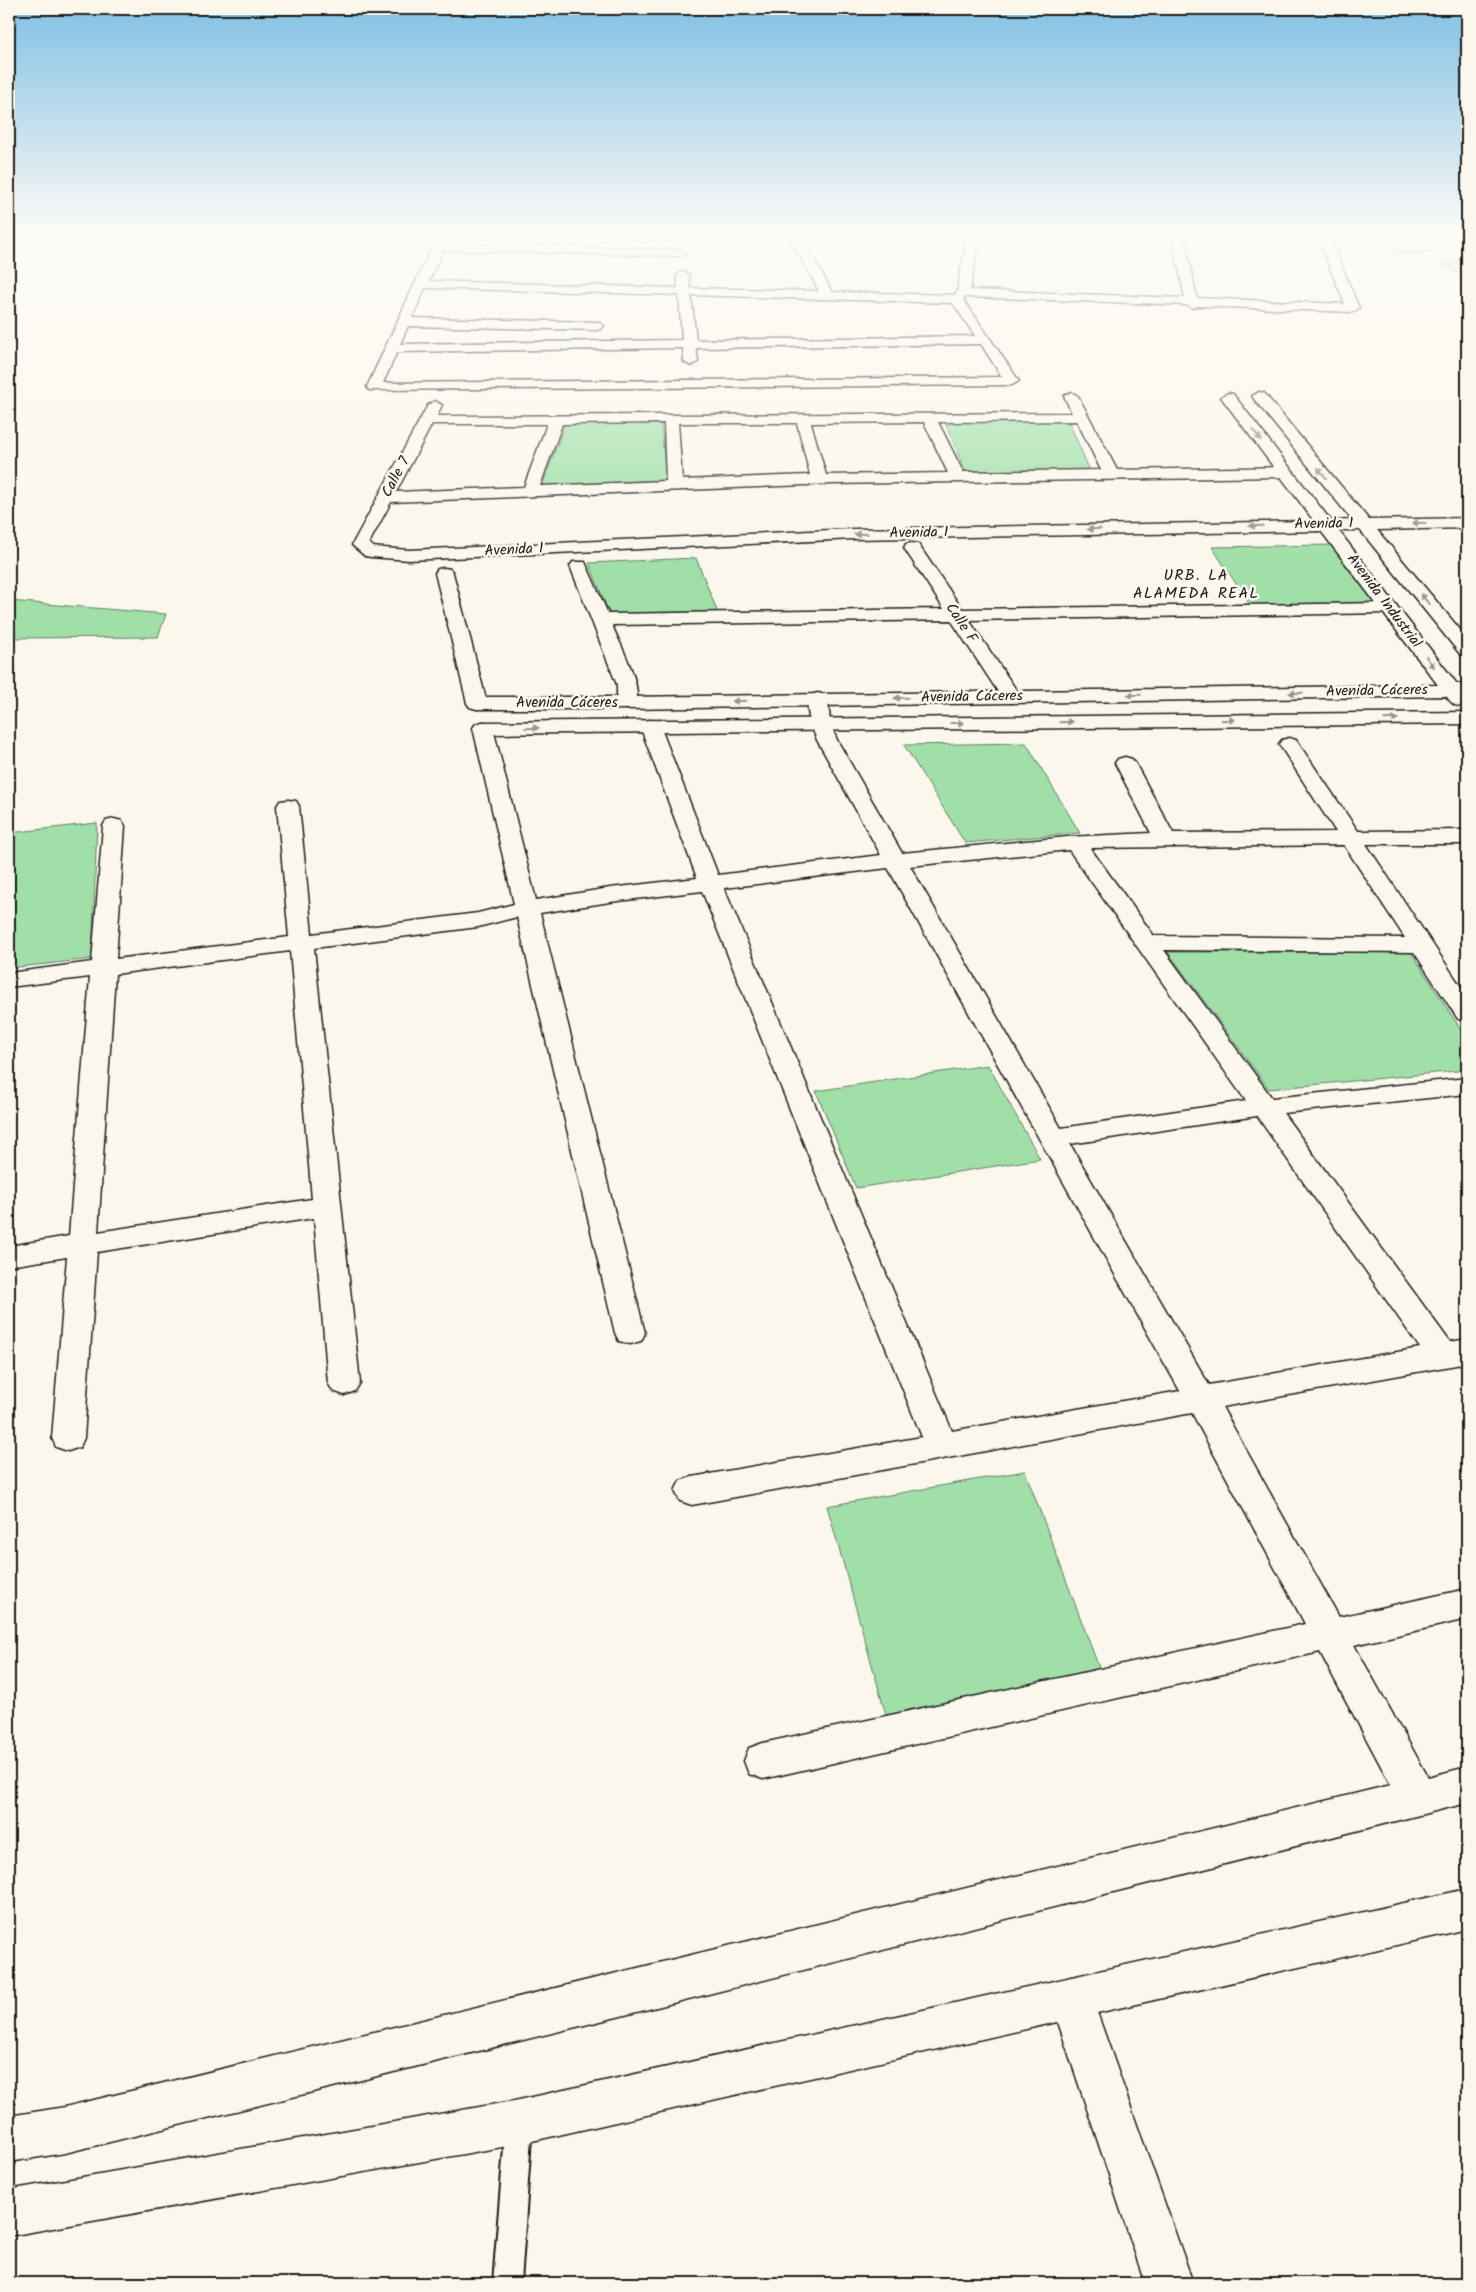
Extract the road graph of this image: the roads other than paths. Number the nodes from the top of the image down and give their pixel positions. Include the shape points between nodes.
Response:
1 (394, 343) edge
2 (766, 343) edge
3 (987, 343) edge
4 (689, 344) junction
5 (392, 348) junction
6 (693, 385) junction
7 (1071, 396) dead end
8 (1259, 396) dead end
9 (1228, 397) dead end
10 (439, 398) dead end
11 (1082, 417) junction
12 (803, 418) junction
13 (929, 418) junction
14 (671, 419) junction
15 (427, 420) junction
16 (556, 420) junction
17 (1286, 472) junction
18 (1111, 474) junction
19 (957, 476) junction
20 (819, 479) junction
21 (674, 485) junction
22 (530, 491) junction
23 (386, 496) junction
24 (1364, 523) junction
25 (1467, 523) edge
26 (1325, 524) junction
27 (1467, 538) edge
28 (1377, 539) junction
29 (1337, 540) junction
30 (912, 548) junction
31 (862, 550) dead end
32 (832, 551) dead end
33 (371, 552) joint
34 (579, 566) dead end
35 (423, 567) dead end
36 (444, 573) dead end
37 (1389, 608) junction
38 (956, 615) junction
39 (601, 620) junction
40 (1467, 650) edge
41 (1459, 690) edge
42 (1011, 697) junction
43 (818, 699) junction
44 (627, 703) junction
45 (1467, 710) edge
46 (1467, 718) edge
47 (820, 723) junction
48 (650, 726) junction
49 (1289, 744) dead end
50 (1125, 763) dead end
51 (288, 806) dead end
52 (114, 826) dead end
53 (1467, 837) edge
54 (1350, 838) junction
55 (1166, 840) junction
56 (1075, 843) junction
57 (895, 861) junction
58 (710, 883) junction
59 (525, 907) junction
60 (301, 942) junction
61 (1147, 944) junction
62 (1420, 945) junction
63 (104, 968) junction
64 (9, 980) edge
65 (1467, 1014) edge
66 (1467, 1086) edge
67 (1263, 1107) junction
68 (1054, 1138) junction
69 (327, 1206) junction
70 (83, 1244) junction
71 (9, 1256) edge
72 (630, 1333) dead end
73 (1455, 1354) edge
74 (344, 1383) dead end
75 (1200, 1399) junction
76 (68, 1438) dead end
77 (942, 1446) junction
78 (692, 1491) dead end
79 (1467, 1604) edge
80 (1329, 1635) junction
81 (763, 1761) dead end
82 (1467, 1785) edge
83 (1418, 1797) junction
84 (1467, 1909) edge
85 (1070, 1998) junction
86 (519, 2122) junction
87 (9, 2139) edge
88 (9, 2213) edge
89 (507, 2283) edge
90 (1169, 2283) edge

1 - 5 street
2 - 4 street
3 - 6 street via 1012,381
4 - 5 street
4 - 6 street
5 - 6 street via 374,387
7 - 11 street
24 -> 8 street, Avenida Industrial
9 -> 17 street, Avenida Industrial
10 - 15 street, Calle 7
11 - 13 street
11 - 18 street
12 - 13 street
12 - 14 street
12 - 20 street
13 - 19 street
14 - 16 street
14 - 21 street
15 - 16 street
15 - 23 street, Calle 7
16 - 22 street
17 - 18 street
17 - 26 street, Avenida Industrial
18 - 19 street
19 - 20 street
20 - 21 street
21 - 22 street
22 - 23 street
23 - 33 street, Calle 7 via 360,545
25 -> 24 street, Avenida 1
24 - 26 street, Avenida 1
24 - 28 street, Avenida Industrial
26 - 29 street, Avenida Industrial
26 -> 33 street, Avenida 1 via 854,534 409,555
27 - 28 street, Avenida 1
28 - 29 street, Avenida 1
40 -> 28 street, Avenida Industrial
29 - 30 street, Avenida 1
29 - 37 street, Avenida Industrial
30 - 31 street, Avenida 1
30 - 38 street, Calle F
32 - 35 street, Avenida 1
34 - 39 street
36 - 44 street, Avenida Cáceres via 477,703
37 - 38 street
37 -> 41 street, Avenida Industrial
38 - 39 street
38 - 42 street, Calle F
39 - 44 street via 627,685
41 -> 42 street, Avenida Cáceres
41 - 45 street, Avenida Industrial
42 -> 43 street, Avenida Cáceres
43 -> 44 street, Avenida Cáceres
43 - 47 street
47 -> 46 street, Avenida Cáceres
47 - 48 street, Avenida Cáceres
47 - 57 street
48 - 58 street
59 -> 48 street, Avenida Cáceres via 483,728
49 - 54 street
50 - 55 street
51 - 60 street
52 - 63 street
53 - 54 street
54 - 55 street
54 - 62 street
55 - 56 street
56 - 57 street
56 - 61 street
57 - 58 street
57 - 68 street
58 - 59 street
58 - 77 street
59 - 60 street via 478,920
59 - 72 street
60 - 63 street
60 - 69 street
61 - 62 street
61 - 67 street
62 - 65 street
63 - 64 street
63 - 70 street
66 - 67 street
67 - 68 street
67 - 73 street
68 - 75 street
69 - 70 street
69 - 74 street
70 - 71 street
70 - 76 street
73 - 75 street
75 - 77 street
75 - 80 street
77 - 78 street
79 - 80 street
80 - 81 street
80 - 83 street
82 - 83 street
83 - 87 street via 75,2128
84 - 85 street
85 - 86 street
85 - 90 street
86 - 88 street
86 - 89 lane

